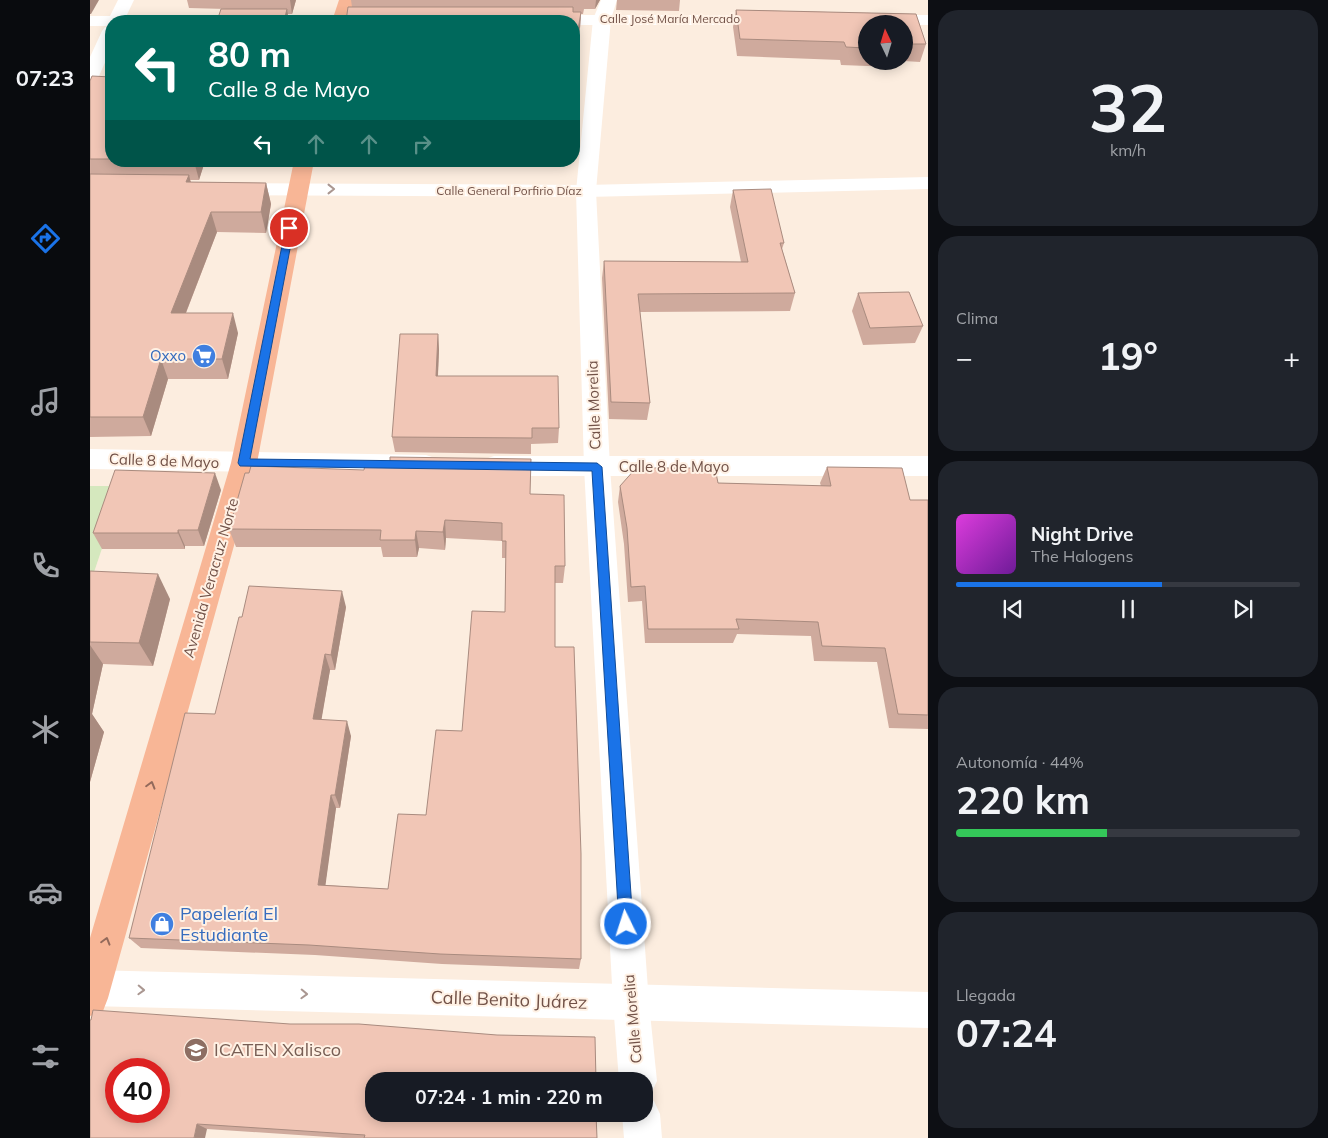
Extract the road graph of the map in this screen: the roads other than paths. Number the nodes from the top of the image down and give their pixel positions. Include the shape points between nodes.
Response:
1 (126, 0) edge
2 (348, 0) edge
3 (605, 10) edge
4 (119, 15) edge
5 (343, 15) edge
6 (565, 15) edge
7 (790, 20) edge
8 (913, 20) edge
9 (928, 20) edge
10 (105, 21) edge
11 (90, 22) edge
12 (105, 44) edge
13 (90, 76) edge
14 (302, 167) edge
15 (928, 183) edge
16 (208, 188) edge
17 (297, 189) junction
18 (586, 191) junction
19 (90, 459) edge
20 (244, 463) junction
21 (928, 466) edge
22 (597, 467) junction
23 (91, 991) edge
24 (631, 1003) junction
25 (928, 1010) edge
26 (637, 1072) edge
27 (642, 1122) edge
28 (643, 1138) edge

1 - 4 street
2 - 5 highway
3 - 6 street, Calle José María Mercado
3 - 7 street, Calle José María Mercado
3 - 18 street, Calle Morelia
8 - 9 street
10 - 11 street
12 - 13 street
14 - 17 highway, Avenida Veracruz Norte
15 - 18 street, Calle General Porfirio Díaz
16 - 17 street, Calle General Porfirio Díaz
17 -> 18 street, Calle General Porfirio Díaz
17 - 20 highway, Avenida Veracruz Norte
18 - 22 street, Calle Morelia
19 - 20 street, Calle 8 de Mayo
20 - 22 street, Calle 8 de Mayo
23 -> 20 highway, Avenida Veracruz Norte
21 - 22 street, Calle 8 de Mayo
22 - 24 street, Calle Morelia
23 -> 24 street, Calle Benito Juárez
24 - 25 street, Calle Benito Juárez
24 - 26 street, Calle Morelia
27 - 28 street

